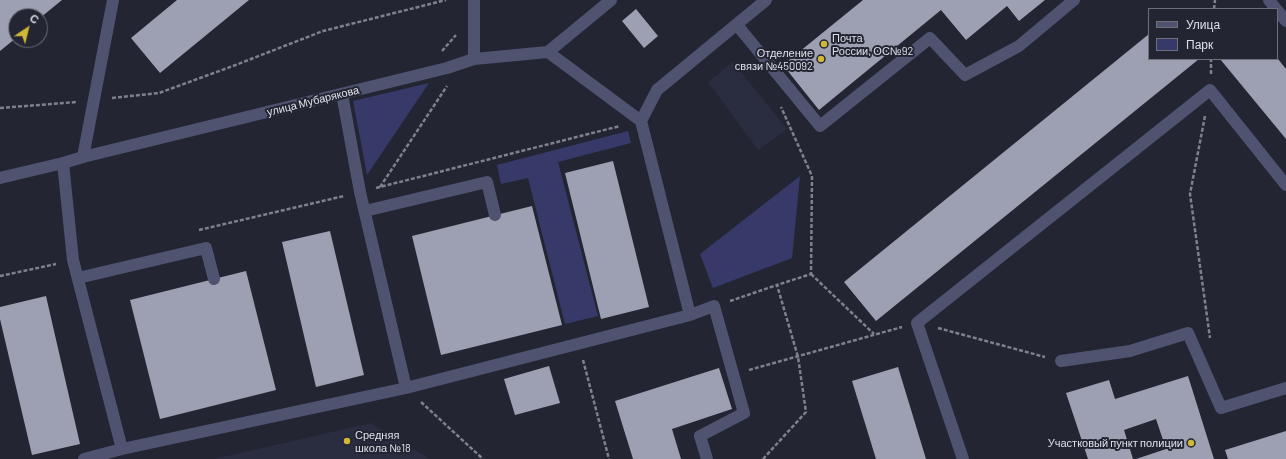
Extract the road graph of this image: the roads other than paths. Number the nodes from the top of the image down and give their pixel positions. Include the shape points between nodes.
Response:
1 (113, 0) edge
2 (474, 0) edge
3 (611, 0) edge
4 (766, 0) edge
5 (1074, 0) edge
6 (1269, 0) edge
7 (1276, 8) edge
8 (1278, 10) edge
9 (1286, 21) edge
10 (737, 25) junction
11 (548, 52) junction
12 (474, 59) junction
13 (342, 94) junction
14 (641, 121) junction
15 (83, 156) junction
16 (63, 163) junction
17 (0, 178) edge
18 (1286, 185) edge
19 (365, 211) junction
20 (495, 215) dead end
21 (78, 278) junction
22 (214, 279) dead end
23 (690, 315) junction
24 (1061, 361) road end
25 (406, 388) junction
26 (1286, 388) edge
27 (122, 449) junction
28 (84, 459) edge
29 (707, 459) edge
30 (963, 459) edge

1 - 15 street
2 - 12 street
3 - 11 street
4 - 10 street
5 - 10 street via 1018,46 965,75 930,38 820,126
6 - 7 street
8 - 9 street
10 - 14 street via 657,90
11 - 12 street, улица Мубарякова
11 - 14 street
12 - 13 street, улица Мубарякова
13 - 15 street, улица Мубарякова
13 - 19 street
14 - 23 street
15 - 16 street, улица Мубарякова
16 - 17 street, улица Мубарякова
16 - 21 street via 73,260
18 - 30 street via 1210,90 917,323
19 - 20 street via 487,182
19 - 25 street
21 - 22 street via 206,248
21 - 27 street
23 - 25 street
23 - 29 street via 714,306 744,413 700,436
24 - 26 street via 1130,351 1188,333 1221,408
25 - 27 street
27 - 28 street

